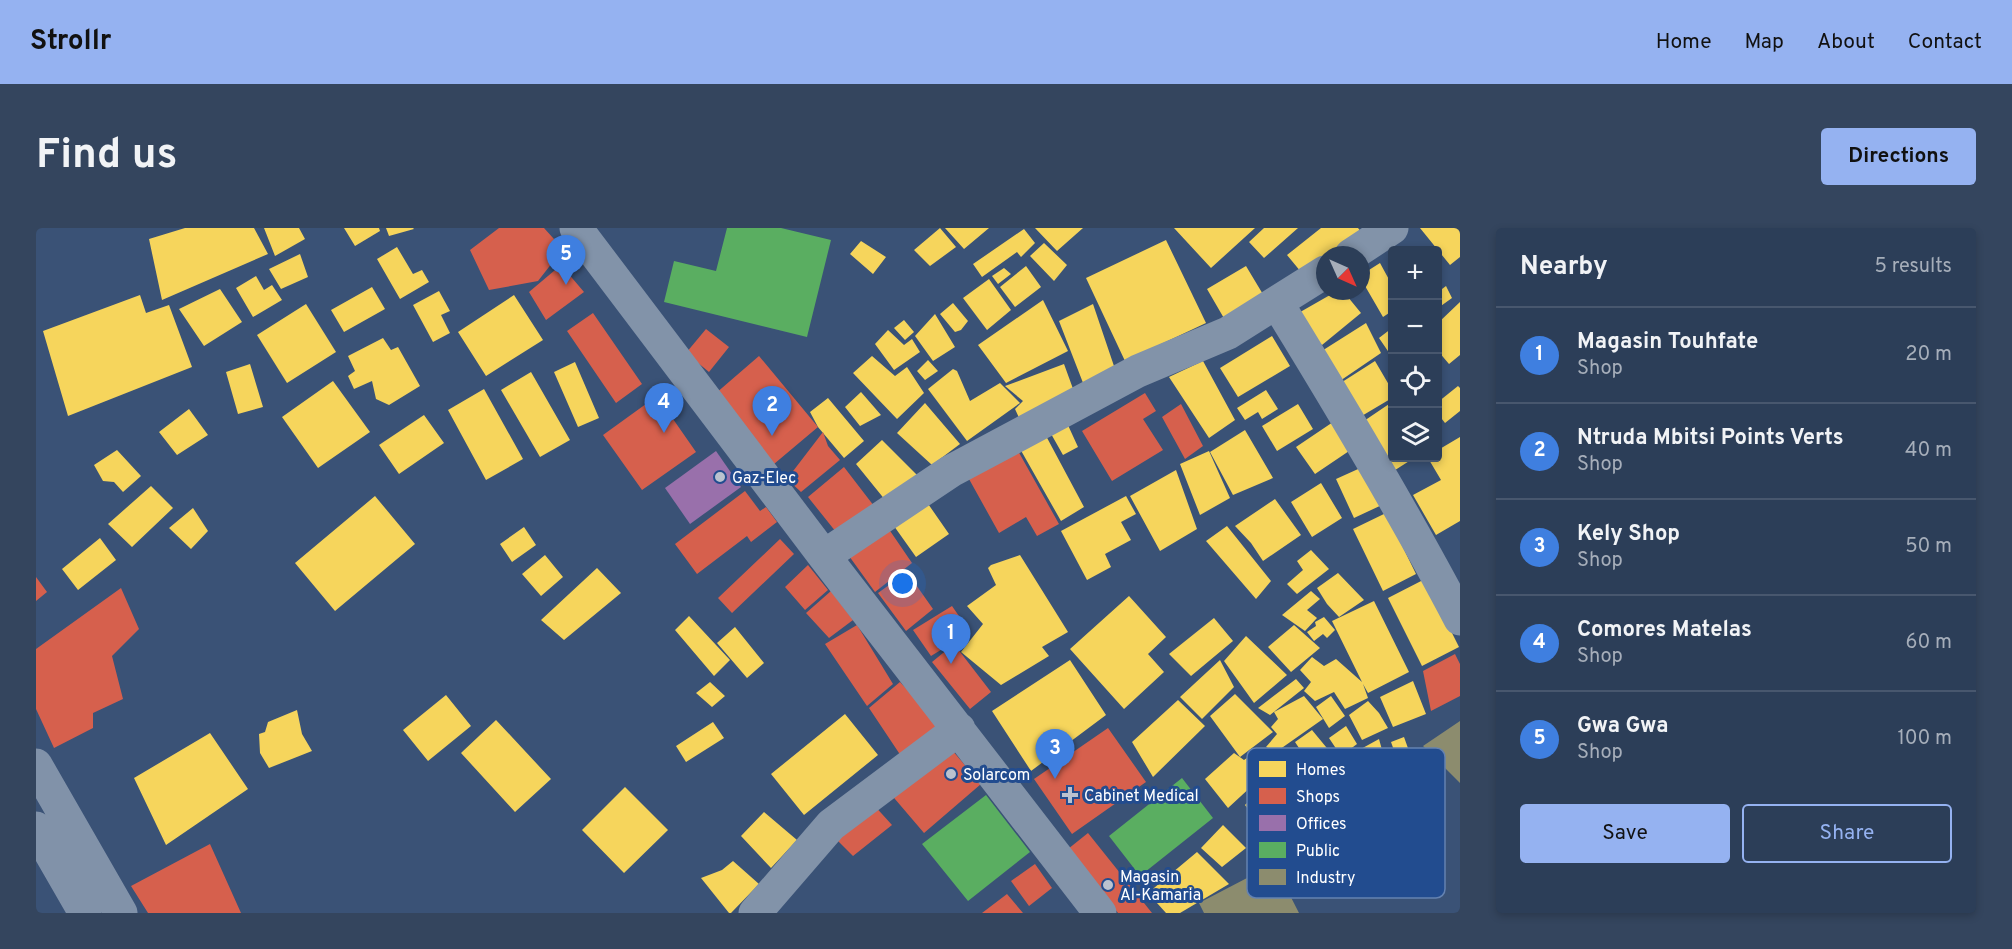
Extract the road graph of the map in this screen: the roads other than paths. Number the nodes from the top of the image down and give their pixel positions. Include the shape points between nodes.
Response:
1 (576, 228) edge
2 (1392, 228) edge
3 (1365, 246) edge
4 (1316, 278) edge
5 (1277, 303) junction
6 (824, 556) junction
7 (1449, 568) edge
8 (1460, 619) edge
9 (959, 729) junction
10 (39, 779) edge
11 (36, 828) edge
12 (85, 913) edge
13 (121, 913) edge
14 (755, 913) edge
15 (1100, 913) edge

1 - 6 street
2 - 3 street
4 - 5 street
5 - 6 street via 1228,333 1138,371 951,471
5 - 7 street via 1336,401
6 - 9 street
7 - 8 street
9 - 14 street via 831,825
9 - 15 street
10 - 13 main road
11 - 12 main road

